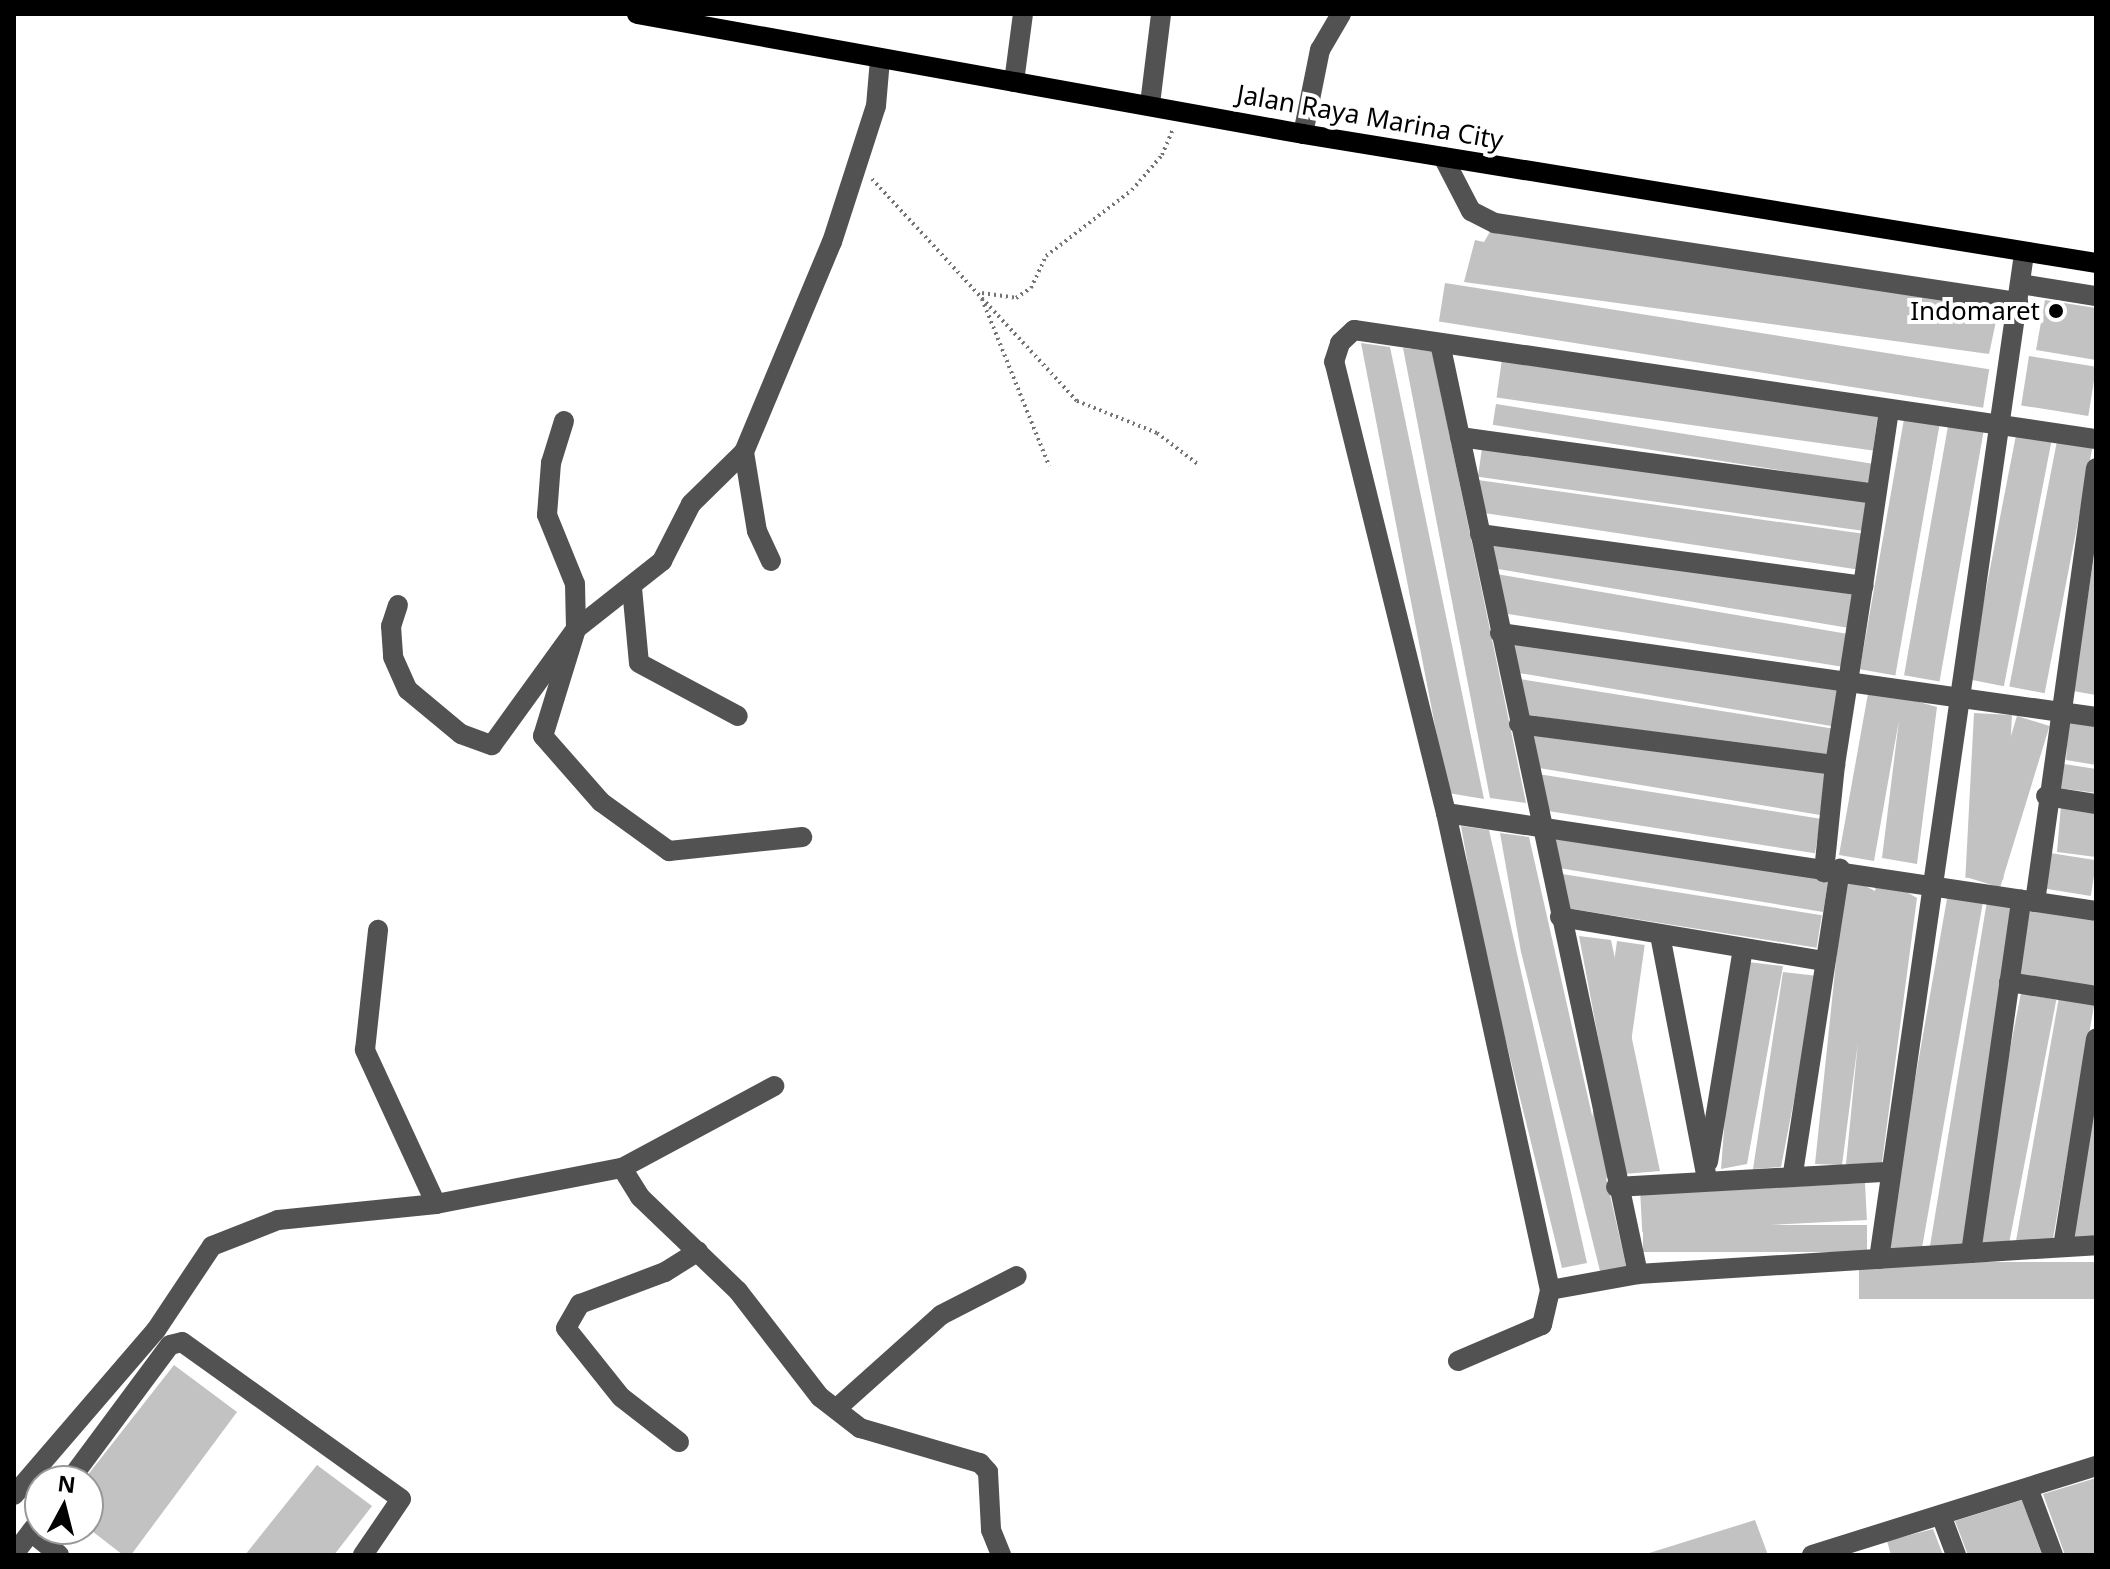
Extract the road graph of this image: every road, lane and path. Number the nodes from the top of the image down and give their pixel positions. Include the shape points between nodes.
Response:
1 (637, 14) edge
2 (1023, 14) edge
3 (1161, 14) edge
4 (1341, 14) edge
5 (880, 59) junction
6 (1014, 82) junction
7 (1150, 104) junction
8 (1180, 108) junction
9 (1303, 134) junction
10 (1443, 157) junction
11 (858, 165) junction
12 (2024, 254) junction
13 (2096, 263) edge
14 (980, 293) junction
15 (2019, 293) junction
16 (2096, 296) edge
17 (1440, 343) junction
18 (1889, 409) junction
19 (564, 421) dead end
20 (2000, 426) junction
21 (1460, 437) junction
22 (2096, 439) edge
23 (744, 452) junction
24 (1199, 465) dead end
25 (1049, 466) dead end
26 (2096, 468) edge
27 (1876, 494) junction
28 (1480, 534) junction
29 (771, 561) dead end
30 (1863, 586) junction
31 (632, 588) junction
32 (398, 605) dead end
33 (576, 629) junction
34 (1500, 633) junction
35 (1853, 684) junction
36 (1960, 700) junction
37 (2061, 712) junction
38 (738, 716) dead end
39 (2096, 717) edge
40 (1519, 724) junction
41 (1835, 765) junction
42 (2046, 796) junction
43 (2096, 804) edge
44 (1446, 813) junction
45 (1541, 828) junction
46 (802, 837) dead end
47 (1832, 870) junction
48 (1932, 888) junction
49 (2028, 901) junction
50 (2096, 911) edge
51 (1560, 917) junction
52 (378, 930) dead end
53 (1660, 935) junction
54 (1743, 949) junction
55 (1824, 961) junction
56 (2009, 982) junction
57 (2096, 996) edge
58 (2096, 1039) edge
59 (774, 1086) dead end
60 (622, 1168) junction
61 (1887, 1172) junction
62 (1793, 1173) junction
63 (1706, 1179) junction
64 (1616, 1187) junction
65 (436, 1204) junction
66 (2096, 1245) edge
67 (2063, 1247) junction
68 (698, 1251) junction
69 (1971, 1253) junction
70 (1879, 1259) junction
71 (1638, 1274) junction
72 (1017, 1276) dead end
73 (1550, 1290) junction
74 (1458, 1361) dead end
75 (836, 1409) junction
76 (679, 1442) dead end
77 (81, 1465) edge
78 (2096, 1466) edge
79 (2028, 1488) junction
80 (14, 1495) edge
81 (1941, 1515) junction
82 (1875, 1546) edge
83 (363, 1555) edge
84 (1001, 1555) edge
85 (1812, 1555) edge
86 (1956, 1555) edge
87 (2053, 1555) edge

1 - 5 main road, Jalan Raya Marina City
2 - 6 street
3 - 7 street
4 - 9 street via 1320,50
5 - 6 main road, Jalan Raya Marina City
5 - 11 street via 876,106
6 - 7 main road, Jalan Raya Marina City
7 - 8 main road, Jalan Raya Marina City
8 - 9 main road, Jalan Raya Marina City
8 - 14 path via 1162,155 1132,190 1046,256 1031,288 1016,298
9 - 10 main road, Jalan Raya Marina City
10 - 12 main road, Jalan Raya Marina City
10 - 15 street via 1471,211 1495,223
11 - 14 path
11 - 23 street
12 - 13 main road, Jalan Raya Marina City
12 - 15 street
14 - 24 path via 1077,401 1157,433
14 - 25 path
15 - 16 street
15 - 20 street
17 - 18 street
17 - 21 street
17 - 44 street via 1354,330 1340,343 1334,362
18 - 20 street
18 - 27 street
19 - 33 street via 551,463 547,515 575,584
20 - 22 street
20 - 36 street
21 - 27 street
21 - 28 street
23 - 29 street via 757,531
23 - 31 street via 691,504 662,561
26 - 37 street
27 - 30 street
28 - 30 street
28 - 34 street
30 - 35 street
31 - 33 street
31 - 38 street via 639,663
32 - 33 street via 391,626 393,657 408,690 479,745 498,740
33 - 46 street via 543,736 601,802 669,851
34 - 35 street
34 - 40 street
35 - 36 street
35 - 41 street
36 - 37 street
36 - 48 street
37 - 39 street
37 - 42 street
40 - 41 street
40 - 45 street
41 - 47 street
42 - 43 street
42 - 49 street
44 - 45 street
44 - 73 street
45 - 47 street
45 - 51 street
47 - 48 street
47 - 55 street
48 - 49 street
48 - 61 street
49 - 50 street
49 - 56 street
51 - 53 street
51 - 64 street
52 - 65 street via 365,1050
53 - 54 street
53 - 63 street
54 - 55 street
54 - 63 street
55 - 62 street
56 - 57 street
56 - 69 street
58 - 67 street
59 - 60 street
60 - 65 street
60 - 68 street via 640,1197
61 - 62 street
61 - 70 street
62 - 63 street
63 - 64 street
64 - 71 street
65 - 80 street via 278,1220 212,1246 156,1330
66 - 67 street
67 - 69 street
68 - 75 street
68 - 76 street via 665,1272 580,1304 566,1328 621,1397
69 - 70 street
70 - 71 street
71 - 73 street
72 - 75 street via 941,1315
73 - 74 street via 1542,1325
75 - 84 street via 860,1428 980,1463 988,1472 991,1530
77 - 83 street via 170,1345 182,1342 401,1499
78 - 79 street
79 - 81 street
79 - 87 street
81 - 82 street
81 - 86 street
82 - 85 street

